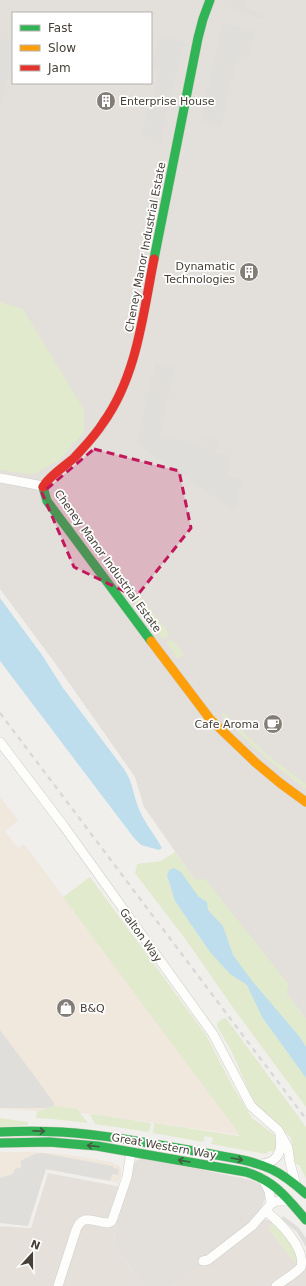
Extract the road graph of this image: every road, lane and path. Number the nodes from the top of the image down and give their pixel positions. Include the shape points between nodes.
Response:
1 (210, 0) edge
2 (0, 478) edge
3 (43, 486) junction
4 (0, 742) edge
5 (306, 802) edge
6 (278, 1130) junction
7 (0, 1132) edge
8 (0, 1143) edge
9 (131, 1152) junction
10 (259, 1164) junction
11 (263, 1178) junction
12 (296, 1185) junction
13 (306, 1194) edge
14 (290, 1201) junction
15 (268, 1208) junction
16 (306, 1220) edge
17 (203, 1261) dead end
18 (58, 1286) edge
19 (276, 1286) edge

1 - 3 street, Cheney Manor Industrial Estate via 198,38 140,336 129,374 114,408 102,426
2 - 3 street
3 - 5 street, Cheney Manor Industrial Estate via 47,501 210,719 262,770
4 - 6 street, Galton Way via 213,1034 251,1106
6 - 10 street via 281,1146 279,1154 270,1162
6 - 12 street, Galton Way via 288,1148
7 -> 10 street, Great Western Way via 45,1131 96,1135
9 -> 8 street, Great Western Way via 47,1142
11 -> 9 street, Great Western Way via 240,1171
9 - 18 street via 127,1177 113,1218 108,1223 88,1220 79,1224
10 - 12 street, Great Western Way via 282,1174
11 - 14 street, Great Western Way
11 - 15 street via 269,1191
12 - 13 street, Great Western Way
14 - 15 street via 278,1201
14 - 16 street, Great Western Way
15 - 17 street via 234,1241
15 - 19 street via 294,1235 305,1260

